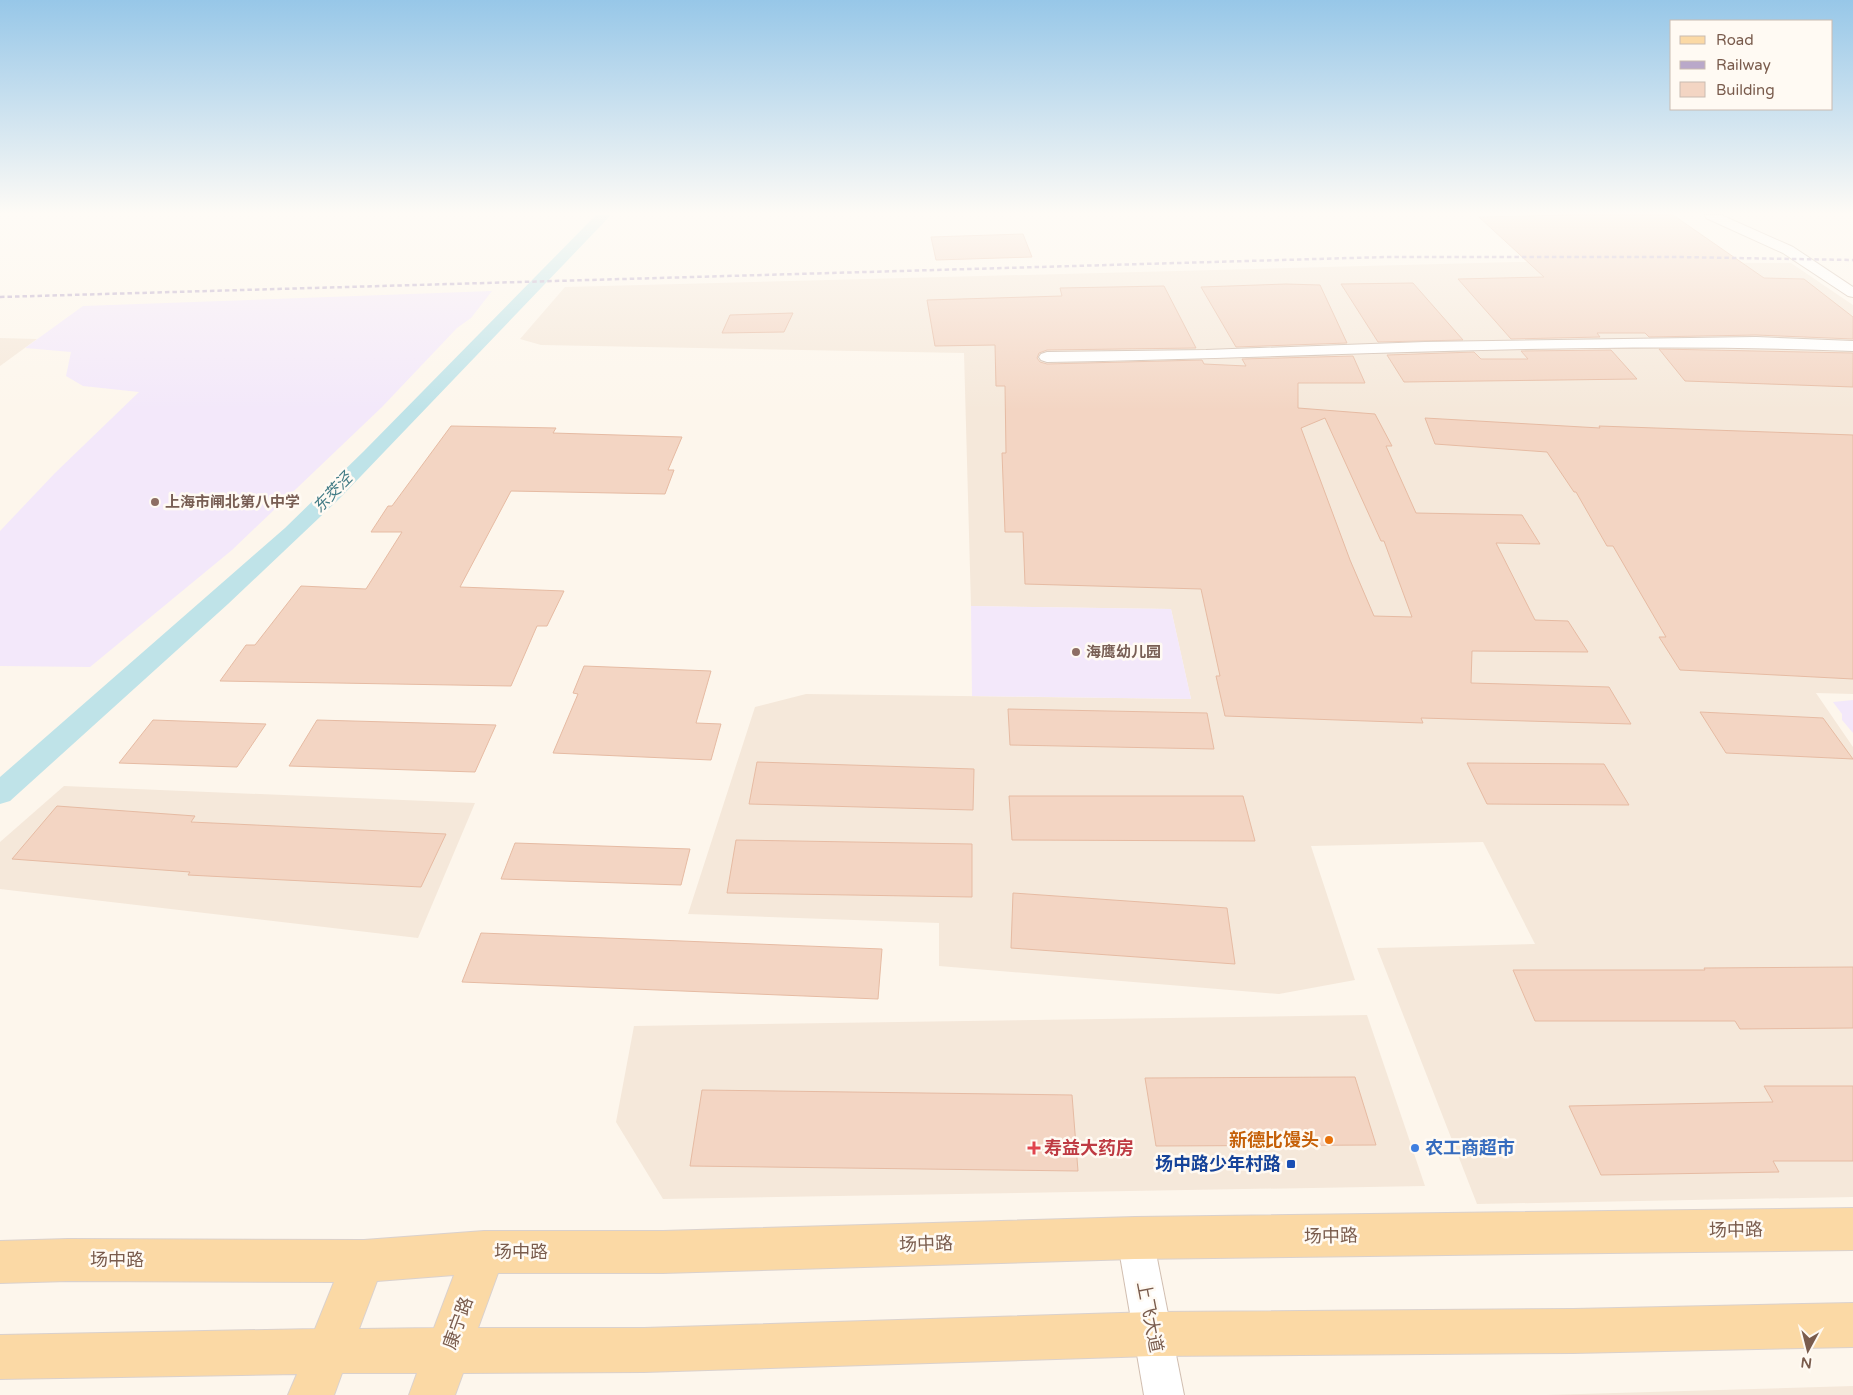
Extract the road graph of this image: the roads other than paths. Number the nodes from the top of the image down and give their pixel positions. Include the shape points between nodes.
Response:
1 (1833, 280) edge
2 (1853, 294) edge
3 (1853, 346) edge
4 (1048, 357) dead end
5 (1853, 1229) edge
6 (1135, 1238) junction
7 (484, 1252) junction
8 (364, 1261) junction
9 (0, 1262) edge
10 (1853, 1326) edge
11 (1153, 1334) junction
12 (328, 1351) junction
13 (448, 1351) junction
14 (0, 1357) edge
15 (311, 1395) edge
16 (432, 1395) edge
17 (1164, 1395) edge

1 - 2 street
3 - 4 street via 1756,342
5 - 6 main road, 场中路
6 - 7 main road, 场中路 via 663,1252
6 - 11 street, 上飞大道
7 - 8 main road, 场中路
7 - 13 main road, 康宁路
8 - 9 main road, 场中路
8 - 12 main road
10 - 11 main road
11 - 13 main road via 644,1350
11 - 17 street, 上飞大道
12 - 13 main road
12 - 14 main road
12 - 15 main road
13 - 16 main road, 康宁路

